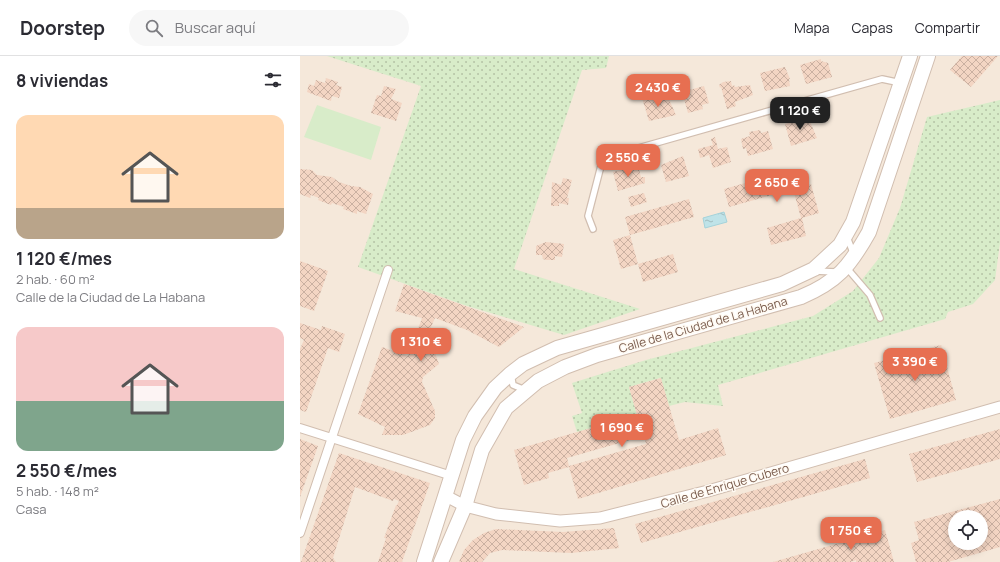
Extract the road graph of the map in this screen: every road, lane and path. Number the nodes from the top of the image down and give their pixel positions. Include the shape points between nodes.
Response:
1 (910, 56) edge
2 (928, 56) edge
3 (901, 83) junction
4 (592, 229) dead end
5 (846, 235) junction
6 (847, 266) junction
7 (388, 270) dead end
8 (811, 271) junction
9 (880, 318) dead end
10 (510, 374) junction
11 (526, 391) junction
12 (1000, 407) edge
13 (300, 428) edge
14 (332, 439) junction
15 (452, 476) junction
16 (446, 496) junction
17 (465, 506) junction
18 (300, 533) edge
19 (424, 562) edge
20 (441, 562) edge

1 - 3 street, Calle de la Ciudad de La Habana
2 - 6 street, Calle de la Ciudad de La Habana via 869,232
3 - 4 lane via 882,79 603,158 588,216
3 - 5 street, Calle de la Ciudad de La Habana via 853,222
5 - 6 lane
5 - 8 street, Calle de la Ciudad de La Habana via 840,245
6 - 8 lane
6 - 9 lane via 870,295
6 - 11 street, Calle de la Ciudad de La Habana via 825,285 801,297 597,355 565,367 538,381
7 - 14 street
8 - 10 street, Calle de la Ciudad de La Habana via 782,284 557,348 523,364
10 - 11 lane via 513,385
10 - 15 street, Calle de la Ciudad de La Habana via 495,388 475,416 463,440
11 - 17 street, Calle de la Ciudad de La Habana via 506,408 482,450
12 - 17 street, Calle de Enrique Cubero via 708,491 600,518 560,521 496,514
13 - 14 street
14 - 15 street
14 - 18 street
15 - 16 street, Calle de la Ciudad de La Habana
16 - 17 street, Calle de Enrique Cubero
16 - 19 street, Calle de la Ciudad de La Habana
17 - 20 street, Calle de la Ciudad de La Habana

